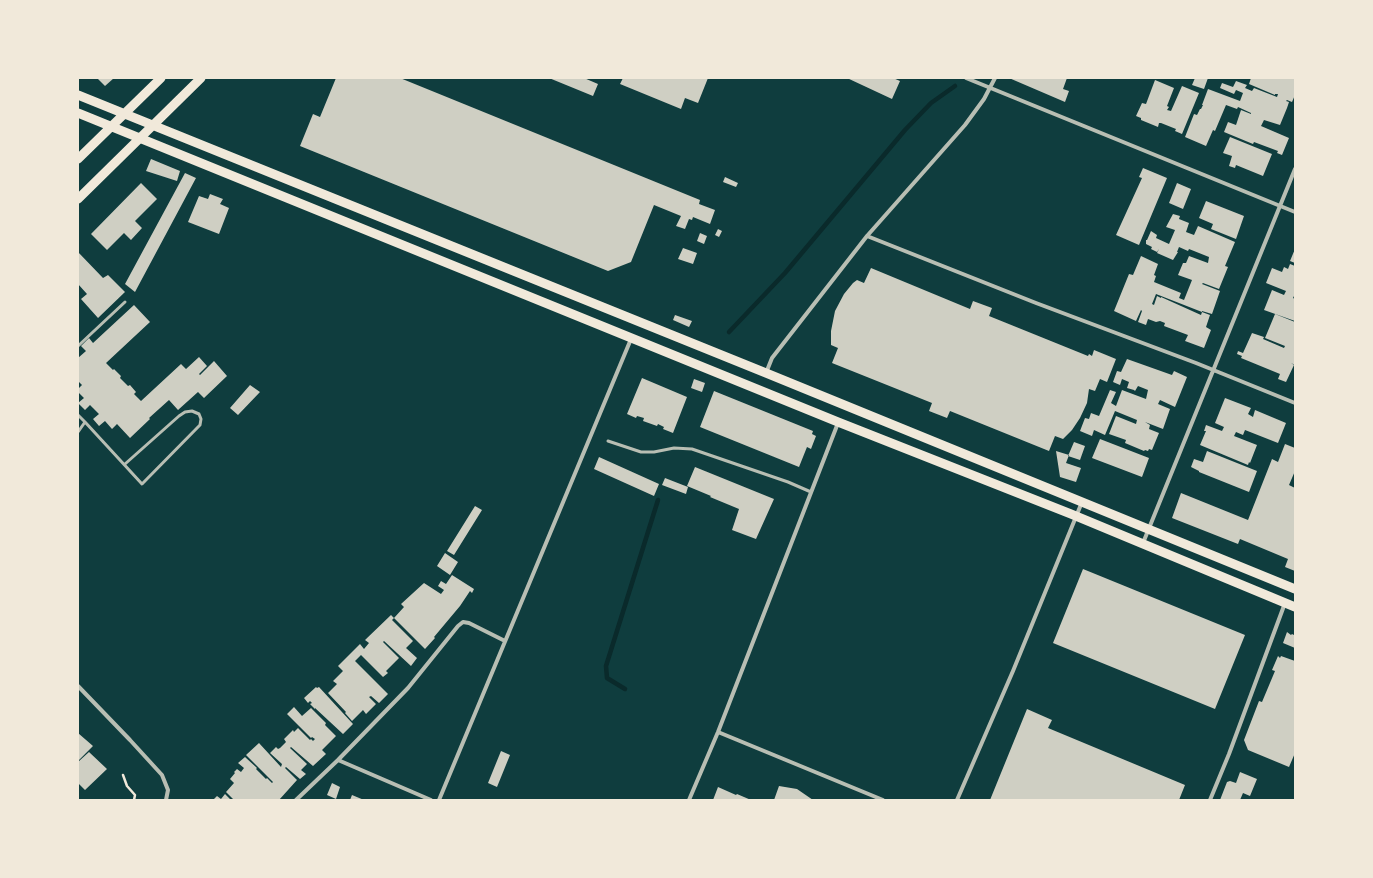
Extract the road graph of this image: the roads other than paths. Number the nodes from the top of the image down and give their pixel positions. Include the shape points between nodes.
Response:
1 (161, 78) edge
2 (201, 78) edge
3 (995, 78) edge
4 (968, 79) edge
5 (991, 88) junction
6 (78, 95) edge
7 (78, 113) edge
8 (125, 114) junction
9 (152, 124) junction
10 (111, 126) junction
11 (140, 138) junction
12 (78, 158) edge
13 (1295, 169) edge
14 (78, 199) edge
15 (1280, 206) junction
16 (1295, 212) edge
17 (867, 236) junction
18 (125, 302) dead end
19 (631, 338) junction
20 (78, 346) edge
21 (1214, 370) junction
22 (766, 373) junction
23 (1295, 403) edge
24 (78, 415) edge
25 (85, 422) junction
26 (838, 422) junction
27 (78, 432) edge
28 (608, 441) dead end
29 (125, 464) junction
30 (811, 492) junction
31 (1082, 502) junction
32 (1076, 516) junction
33 (1148, 529) junction
34 (1143, 543) junction
35 (1295, 589) edge
36 (1285, 602) junction
37 (1295, 607) edge
38 (505, 641) junction
39 (78, 686) edge
40 (718, 732) junction
41 (338, 760) junction
42 (166, 800) edge
43 (296, 800) edge
44 (431, 800) edge
45 (439, 800) edge
46 (689, 800) edge
47 (883, 800) edge
48 (958, 800) edge
49 (1210, 800) edge

1 - 8 main road
2 - 9 main road
3 - 5 street
4 - 5 street
5 - 15 street
5 - 17 street via 965,125
6 - 8 main road
7 - 10 main road
8 - 9 main road
8 - 10 main road
9 - 11 main road
9 - 22 main road
10 - 11 main road
10 - 12 main road
11 - 14 main road
11 - 19 main road
13 - 15 street
15 - 16 street
15 - 21 street
17 - 21 street via 1036,304
17 - 22 street via 772,358
18 - 20 lane
19 - 26 main road
19 - 38 street
21 - 23 street
21 - 33 street
22 - 31 main road
24 - 25 lane
25 - 27 lane
25 - 29 lane
26 - 30 street
26 - 32 main road
28 - 30 lane via 641,452 674,448 692,449
29 - 29 lane via 142,484 200,425 199,414 192,410 179,416
30 - 40 street
31 - 32 street
31 - 33 main road
32 - 34 main road
32 - 48 street
33 - 34 street
33 - 35 main road
34 - 36 main road
36 - 37 main road
36 - 49 street
38 - 41 street via 463,622 408,688
38 - 45 street
39 - 42 street via 162,774 168,790
40 - 46 street
40 - 47 street
41 - 43 street
41 - 44 street

